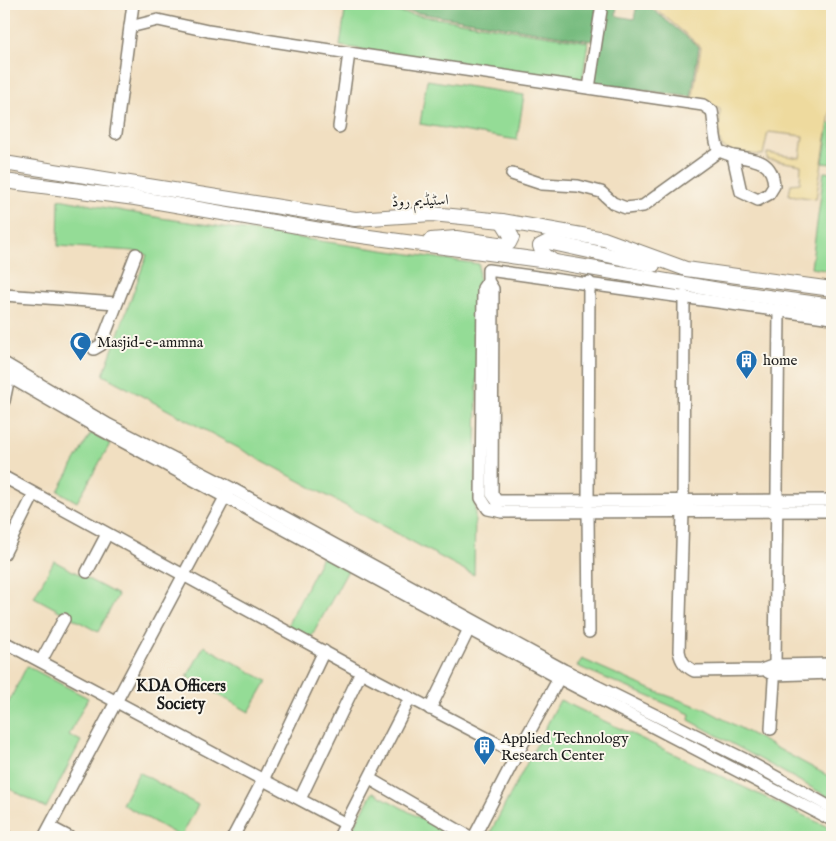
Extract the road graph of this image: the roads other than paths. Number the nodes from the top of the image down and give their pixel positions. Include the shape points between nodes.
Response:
1 (133, 4) edge
2 (602, 4) edge
3 (130, 27) junction
4 (349, 53) junction
5 (589, 88) junction
6 (338, 127) dead end
7 (116, 133) dead end
8 (719, 151) junction
9 (733, 156) dead end
10 (4, 163) edge
11 (512, 174) dead end
12 (4, 181) edge
13 (502, 221) junction
14 (407, 242) junction
15 (488, 253) junction
16 (136, 254) dead end
17 (555, 262) junction
18 (686, 269) junction
19 (488, 275) junction
20 (590, 282) junction
21 (832, 289) edge
22 (4, 295) edge
23 (684, 296) junction
24 (116, 303) junction
25 (832, 306) edge
26 (779, 312) junction
27 (832, 318) edge
28 (94, 348) dead end
29 (4, 363) edge
30 (6, 376) edge
31 (4, 401) edge
32 (107, 429) junction
33 (4, 477) edge
34 (228, 492) junction
35 (34, 494) junction
36 (832, 500) edge
37 (683, 506) junction
38 (778, 506) junction
39 (588, 507) junction
40 (832, 511) edge
41 (107, 534) junction
42 (4, 554) edge
43 (87, 572) dead end
44 (184, 576) junction
45 (64, 619) dead end
46 (469, 629) junction
47 (589, 632) dead end
48 (4, 642) edge
49 (324, 651) junction
50 (41, 661) junction
51 (832, 664) edge
52 (775, 670) junction
53 (361, 672) junction
54 (832, 673) edge
55 (562, 674) junction
56 (410, 698) junction
57 (116, 701) junction
58 (430, 709) junction
59 (771, 729) dead end
60 (516, 754) junction
61 (370, 779) junction
62 (263, 780) junction
63 (300, 800) junction
64 (832, 808) edge
65 (832, 820) edge
66 (346, 824) junction
67 (50, 827) junction
68 (4, 835) edge
69 (7, 837) edge
70 (44, 837) edge
71 (69, 837) edge
72 (232, 837) edge
73 (339, 837) edge
74 (470, 837) edge
75 (474, 837) edge

1 - 3 street
2 - 5 street
3 - 4 street via 158,20
3 - 7 street
4 - 5 street
4 - 6 street
5 - 8 street via 703,106 712,111 714,140
8 - 9 street
8 - 11 street via 643,206 626,208 613,203 601,192 578,186 542,184
10 - 13 main road, اسٹیڈیم روڈ via 355,219 432,214
12 - 14 main road via 135,198
13 - 14 main road via 512,238 505,245 456,238
13 - 18 main road, اسٹیڈیم روڈ via 604,239
14 - 15 main road
15 - 17 main road
15 - 19 street
16 - 24 street
17 - 18 main road via 543,254 540,246 548,242 562,244
17 - 25 main road
18 - 21 main road, اسٹیڈیم روڈ
19 - 20 street
19 - 39 street via 492,289 494,498 502,502
20 - 23 street
20 - 39 street
22 - 24 street
23 - 26 street
23 - 37 street
24 - 28 street via 101,345
26 - 27 street
26 - 38 street
29 - 32 street
30 - 31 street
30 - 32 street
32 - 34 street
33 - 35 street
34 - 44 street
34 - 46 street
34 - 55 street
35 - 41 street
35 - 42 street
36 - 38 street
37 - 38 street
37 - 39 street
37 - 52 street via 681,660 694,671
38 - 40 street
38 - 52 street
39 - 47 street
41 - 43 street
41 - 44 street
44 - 49 street
44 - 57 street
45 - 50 street
46 - 55 street
46 - 58 street
48 - 50 street
49 - 53 street
49 - 62 street
50 - 57 street
51 - 52 street
52 - 54 street
52 - 59 street
53 - 56 street
53 - 63 street
55 - 60 street
55 - 64 street via 744,759
55 - 65 street
56 - 58 street
56 - 61 street
57 - 62 street
57 - 67 street
58 - 60 street
60 - 75 street
61 - 66 street
61 - 74 street
62 - 63 street
62 - 72 street
63 - 66 street
66 - 73 street
67 - 70 street
67 - 71 street
68 - 69 street

